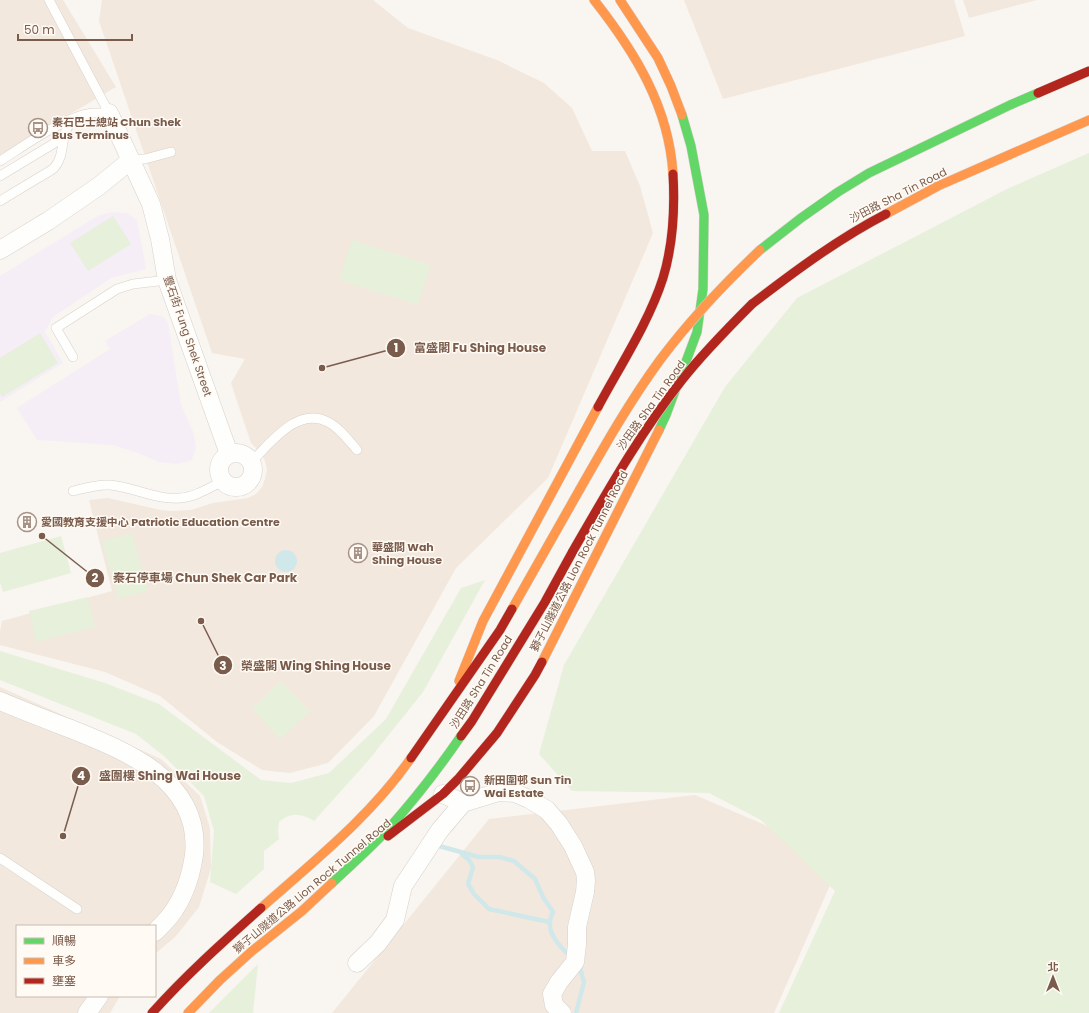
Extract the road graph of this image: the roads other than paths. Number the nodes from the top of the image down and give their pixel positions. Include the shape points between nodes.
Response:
1 (49, 0) edge
2 (594, 0) edge
3 (620, 0) edge
4 (1089, 71) edge
5 (109, 113) junction
6 (78, 116) junction
7 (1089, 120) edge
8 (63, 136) junction
9 (171, 152) dead end
10 (0, 160) edge
11 (132, 160) junction
12 (0, 176) edge
13 (0, 201) edge
14 (0, 250) edge
15 (167, 280) junction
16 (73, 357) dead end
17 (357, 450) dead end
18 (229, 454) junction
19 (251, 462) junction
20 (223, 481) junction
21 (73, 491) dead end
22 (454, 694) junction
23 (0, 701) edge
24 (443, 794) junction
25 (463, 803) junction
26 (368, 850) junction
27 (0, 858) edge
28 (77, 909) dead end
29 (156, 931) edge
30 (357, 963) dead end
31 (98, 997) edge
32 (87, 1013) edge
33 (152, 1013) edge
34 (188, 1013) edge
35 (562, 1013) edge

1 - 5 lane, 豐石街 Fung Shek Street
2 - 22 main road, 獅子山隧道公路 Lion Rock Tunnel Road via 634,54 661,114 672,159 674,181 669,253 646,318 483,621
3 - 24 main road, 獅子山隧道公路 Lion Rock Tunnel Road via 658,58 671,86 691,146 704,215 702,289 697,332 666,415 535,675 479,755
4 - 22 main road, 沙田路 Sha Tin Road, bridge via 1010,105 869,173 801,218 760,250 722,287 660,360 628,407 500,630
5 - 6 lane
5 - 11 street, 豐石街 Fung Shek Street
6 - 8 lane via 70,123
6 - 10 lane
7 - 26 main road, 沙田路 Sha Tin Road, bridge via 938,186 862,226 808,261 752,304 703,355 653,420 627,459 545,602 472,721 428,781
8 - 12 lane
8 - 13 lane via 62,152 54,167
9 - 11 lane
11 - 14 street via 48,221
11 - 15 street, 豐石街 Fung Shek Street via 151,204
15 - 16 lane via 133,284 117,289 56,328
15 - 18 street, 豐石街 Fung Shek Street
17 - 19 lane via 329,422 305,418 291,424
18 - 19 street via 239,453
18 - 20 street via 219,466 218,471
19 - 20 street via 253,472 248,482 232,486
20 - 21 lane via 196,494 179,498 110,485
22 - 33 main road, 獅子山隧道公路 Lion Rock Tunnel Road via 404,768 366,812 342,837 188,974
23 - 29 street via 100,740 131,756 154,770 172,787 185,806 192,824 195,844 193,863 181,898
24 - 25 street
24 - 26 main road, 獅子山隧道公路 Lion Rock Tunnel Road
25 - 30 street via 440,830 403,886 395,920 378,943
25 - 35 street via 499,792 515,793 547,810 573,846 586,880 577,927 575,962 558,982 552,994 554,1006
26 - 34 main road, 獅子山隧道公路 Lion Rock Tunnel Road via 302,911 252,951
27 - 28 lane
31 - 32 street

